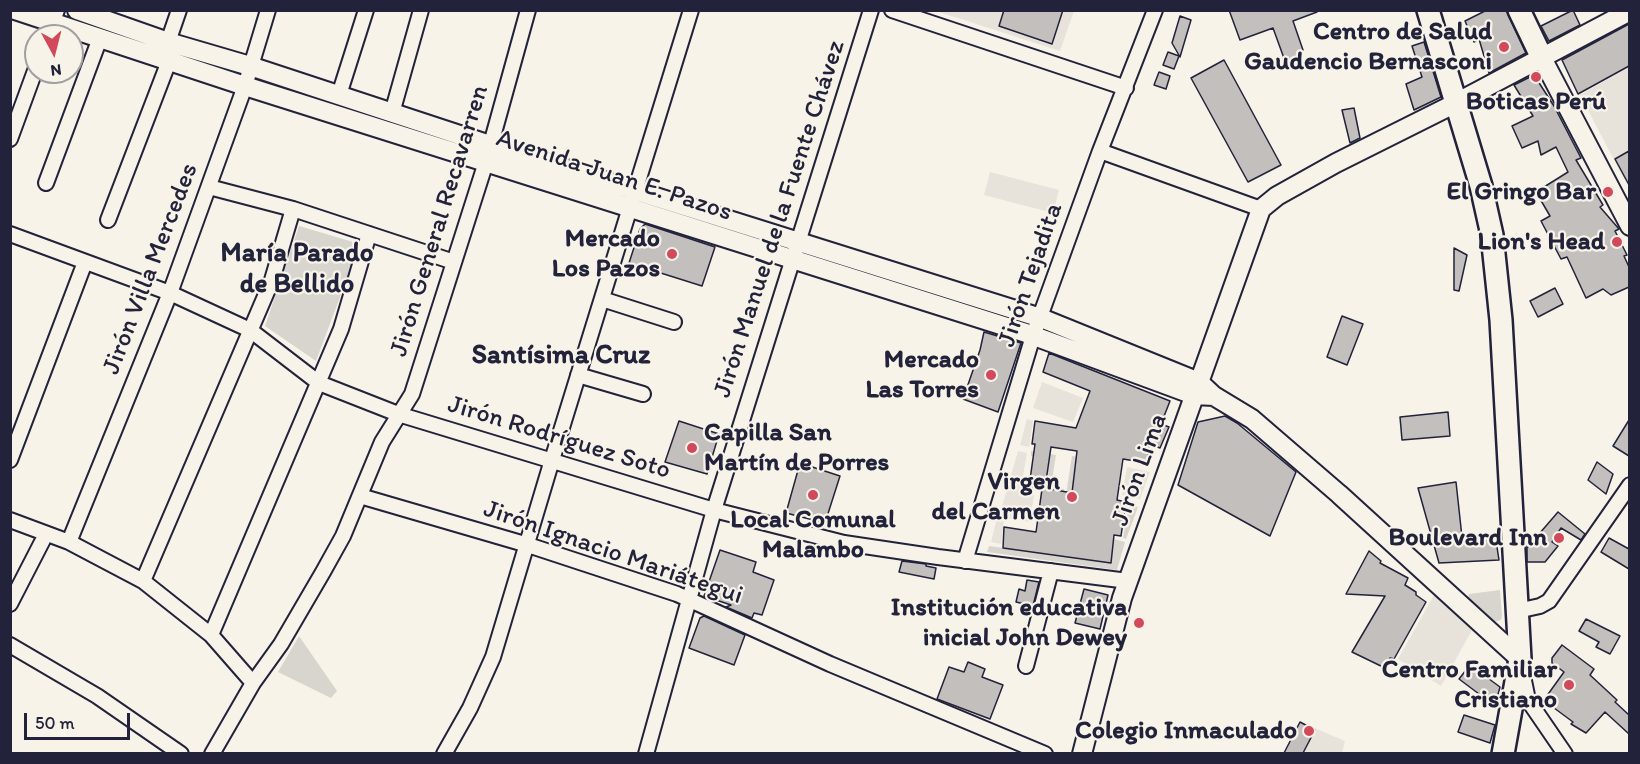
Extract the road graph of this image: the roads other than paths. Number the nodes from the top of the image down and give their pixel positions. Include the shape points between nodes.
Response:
1 (15, 10) edge
2 (76, 10) edge
3 (179, 10) edge
4 (268, 10) edge
5 (366, 10) edge
6 (420, 10) edge
7 (528, 10) edge
8 (691, 10) edge
9 (871, 10) edge
10 (892, 10) edge
11 (1155, 10) edge
12 (1428, 10) edge
13 (1519, 10) edge
14 (1629, 11) edge
15 (95, 14) edge
16 (52, 23) edge
17 (100, 38) junction
18 (168, 42) junction
19 (1542, 58) junction
20 (169, 61) junction
21 (250, 66) junction
22 (30, 84) edge
23 (245, 86) junction
24 (1126, 88) junction
25 (339, 95) junction
26 (1456, 103) junction
27 (392, 113) junction
28 (10, 139) edge
29 (1100, 151) junction
30 (488, 153) junction
31 (46, 183) dead end
32 (209, 187) junction
33 (635, 189) junction
34 (630, 208) junction
35 (1261, 209) junction
36 (293, 210) junction
37 (108, 220) dead end
38 (1629, 226) edge
39 (10, 234) edge
40 (369, 234) junction
41 (798, 241) junction
42 (792, 259) junction
43 (85, 262) junction
44 (454, 262) junction
45 (170, 293) junction
46 (602, 299) junction
47 (1041, 318) junction
48 (674, 322) dead end
49 (250, 330) junction
50 (1034, 336) junction
51 (578, 375) junction
52 (318, 382) junction
53 (1197, 389) junction
54 (643, 394) dead end
55 (398, 414) junction
56 (10, 460) edge
57 (552, 460) junction
58 (1629, 485) edge
59 (360, 496) junction
60 (714, 510) junction
61 (10, 520) edge
62 (46, 534) junction
63 (69, 542) junction
64 (528, 545) junction
65 (965, 561) junction
66 (1051, 571) junction
67 (143, 581) junction
68 (1128, 581) junction
69 (688, 600) junction
70 (10, 604) edge
71 (1517, 611) junction
72 (211, 635) junction
73 (10, 645) edge
74 (1520, 659) junction
75 (1026, 666) dead end
76 (253, 683) junction
77 (181, 753) edge
78 (212, 753) edge
79 (444, 753) edge
80 (646, 753) edge
81 (1045, 753) edge
82 (1082, 753) edge
83 (1503, 753) edge
84 (1564, 753) edge

1 - 16 street, Avenida Juan E. Pazos
2 - 15 street, Avenida Juan E. Pazos
3 - 18 street
4 - 21 street, Jirón Villa Mercedes
5 - 25 street
6 - 27 street
7 - 30 street, Jirón General Recavarren
8 - 33 street
9 - 41 street, Jirón Manuel de la Fuente Chávez
10 - 24 street
11 - 24 street, Jirón Tejadita
12 - 26 main road
13 - 19 main road
14 - 19 street
15 - 18 street, Avenida Juan E. Pazos
16 - 17 street, Avenida Juan E. Pazos
17 - 20 street, Avenida Juan E. Pazos
17 - 31 street
18 - 21 street, Avenida Juan E. Pazos
19 - 26 street
19 - 38 street
20 - 23 street, Avenida Juan E. Pazos
20 - 37 street
21 - 23 street, Jirón Villa Mercedes
21 - 25 street, Avenida Juan E. Pazos
22 - 28 street
23 - 30 street, Avenida Juan E. Pazos
23 - 32 street, Jirón Villa Mercedes
24 - 29 street, Jirón Tejadita
25 - 27 street, Avenida Juan E. Pazos
26 - 35 street via 1277,196
26 - 71 main road via 1492,235 1501,320
27 - 30 street, Avenida Juan E. Pazos
29 - 35 street
29 - 47 street, Jirón Tejadita
30 - 33 street, Avenida Juan E. Pazos
30 - 34 street, Avenida Juan E. Pazos
30 - 44 street, Jirón General Recavarren
32 - 36 street
32 - 45 street, Jirón Villa Mercedes
33 - 34 street
33 - 41 street, Avenida Juan E. Pazos
34 - 42 street, Avenida Juan E. Pazos
34 - 46 street
35 - 53 street, Jirón Lima
36 - 40 street
36 - 49 street via 272,280
39 - 43 street, Jirón Rodríguez Soto
40 - 44 street
40 - 52 street via 341,329
41 - 42 street, Jirón Manuel de la Fuente Chávez
41 - 47 street, Avenida Juan E. Pazos
42 - 50 street, Avenida Juan E. Pazos
42 - 60 street, Jirón Manuel de la Fuente Chávez
43 - 45 street, Jirón Rodríguez Soto
43 - 56 street
44 - 55 street, Jirón General Recavarren via 412,394
45 - 49 street, Jirón Rodríguez Soto
45 - 63 street, Jirón Villa Mercedes
46 - 48 street
46 - 51 street
47 - 50 street, Jirón Tejadita
47 - 53 street, Avenida Juan E. Pazos
49 - 52 street, Jirón Rodríguez Soto
49 - 67 street
50 - 53 street, Avenida Juan E. Pazos
50 - 65 street, Jirón Tejadita
51 - 54 street
51 - 57 street
52 - 55 street, Jirón Rodríguez Soto
52 - 72 street
53 - 68 street, Jirón Lima
53 - 74 street via 1252,419
55 - 57 street, Jirón Rodríguez Soto
55 - 59 street, Jirón General Recavarren
57 - 60 street, Jirón Rodríguez Soto
57 - 64 street
58 - 71 street via 1549,601
59 - 64 street, Jirón Ignacio Mariátegui
59 - 76 street, Jirón General Recavarren via 304,606
60 - 65 street, Jirón Rodríguez Soto via 844,543
60 - 69 street, Jirón Manuel de la Fuente Chávez
61 - 62 street
62 - 63 street
62 - 70 street
63 - 67 street
64 - 69 street, Jirón Ignacio Mariátegui
64 - 79 street via 494,657
65 - 66 street, Jirón Rodríguez Soto
66 - 68 street, Jirón Rodríguez Soto
66 - 75 street
67 - 72 street
68 - 82 street, Jirón Lima
69 - 80 street, Jirón Manuel de la Fuente Chávez
69 - 81 street, Jirón Ignacio Mariátegui
71 - 74 main road
72 - 76 street
73 - 77 street via 97,696
74 - 83 main road
74 - 84 street via 1528,700
76 - 78 street, Jirón General Recavarren

